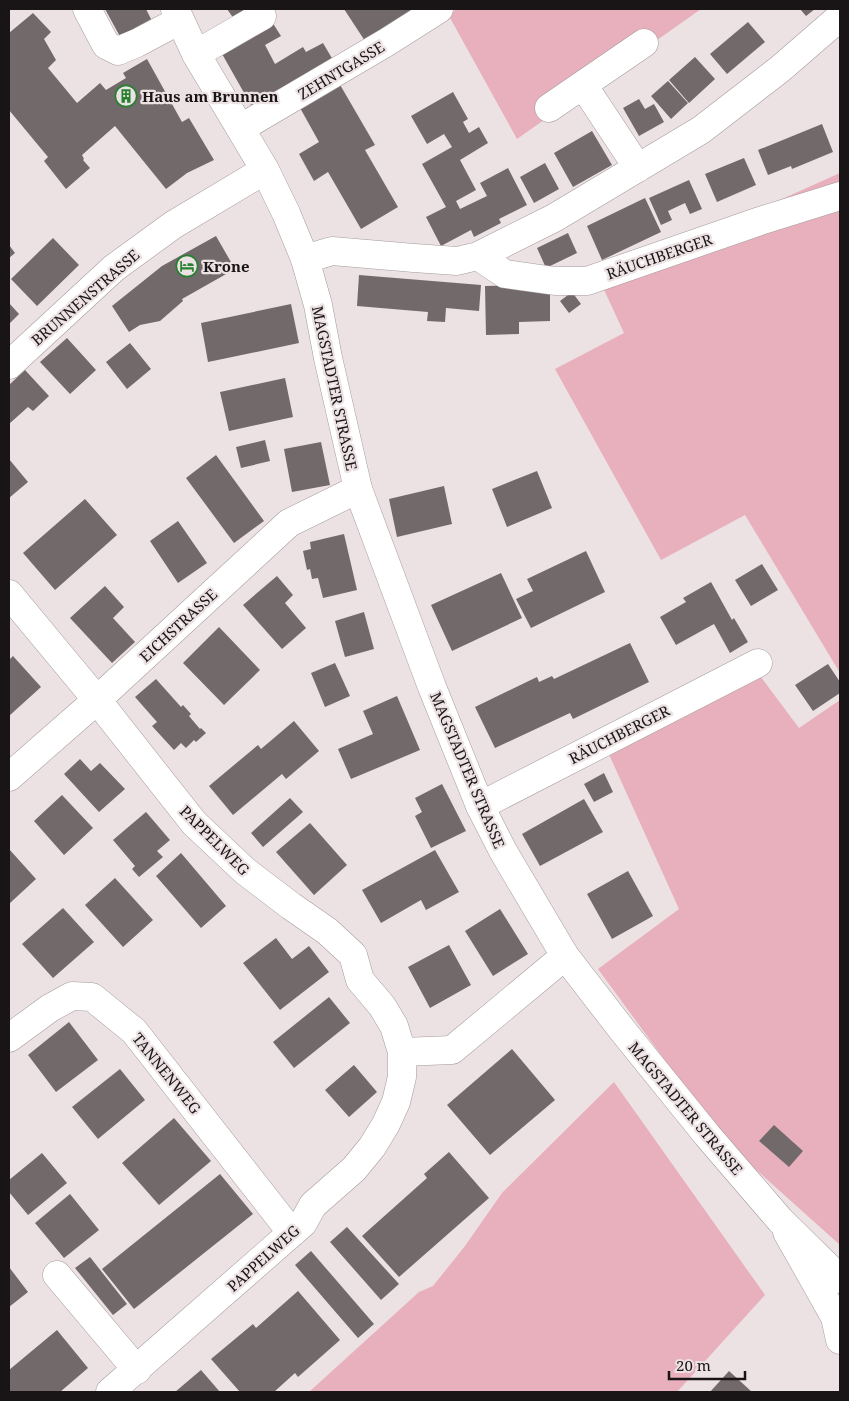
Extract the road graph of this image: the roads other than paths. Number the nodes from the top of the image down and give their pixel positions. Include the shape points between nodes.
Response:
1 (87, 9) edge
2 (439, 9) edge
3 (177, 14) edge
4 (262, 16) dead end
5 (840, 17) edge
6 (644, 43) dead end
7 (196, 54) junction
8 (583, 85) junction
9 (549, 108) dead end
10 (241, 128) junction
11 (638, 168) junction
12 (265, 170) junction
13 (840, 196) edge
14 (478, 256) junction
15 (305, 259) junction
16 (9, 365) edge
17 (358, 489) junction
18 (9, 594) edge
19 (758, 663) dead end
20 (97, 700) junction
21 (9, 777) edge
22 (480, 806) junction
23 (565, 956) junction
24 (9, 1038) edge
25 (402, 1052) junction
26 (780, 1220) junction
27 (292, 1232) junction
28 (57, 1275) dead end
29 (840, 1279) edge
30 (840, 1340) edge
31 (137, 1370) junction
32 (110, 1392) edge

1 - 3 street via 106,45 118,51 137,43
2 - 10 street, ZEHNTGASSE
3 - 7 street, MAGSTADTER STRASSE
4 - 7 street
5 - 11 street via 780,69 701,130
6 - 8 street
7 - 10 street, MAGSTADTER STRASSE
8 - 9 street
8 - 11 street
10 - 12 street, MAGSTADTER STRASSE
11 - 14 street via 554,218
12 - 15 street, MAGSTADTER STRASSE
12 - 16 street, BRUNNENSTRASSE via 173,225 114,268
13 - 14 street, RÄUCHBERGER via 587,281 555,281 505,274
14 - 15 street via 457,261 332,250
15 - 17 street, MAGSTADTER STRASSE
17 - 20 street, EICHSTRASSE via 289,523
17 - 22 street, MAGSTADTER STRASSE
18 - 20 street, PAPPELWEG
19 - 22 street, RÄUCHBERGER
20 - 21 street, EICHSTRASSE
20 - 25 street, PAPPELWEG via 194,823 245,871 353,954 360,980 394,1026
22 - 23 street, MAGSTADTER STRASSE via 503,852
23 - 25 street via 452,1050
23 - 26 street, MAGSTADTER STRASSE via 622,1031
24 - 27 street, TANNENWEG via 72,996 92,997 134,1031
25 - 27 street, PAPPELWEG via 402,1077 396,1102 372,1147 354,1169 313,1205 303,1223
26 - 29 street, MAGSTADTER STRASSE
26 - 30 street via 835,1318
27 - 31 street, PAPPELWEG
28 - 31 street
31 - 32 street, PAPPELWEG

